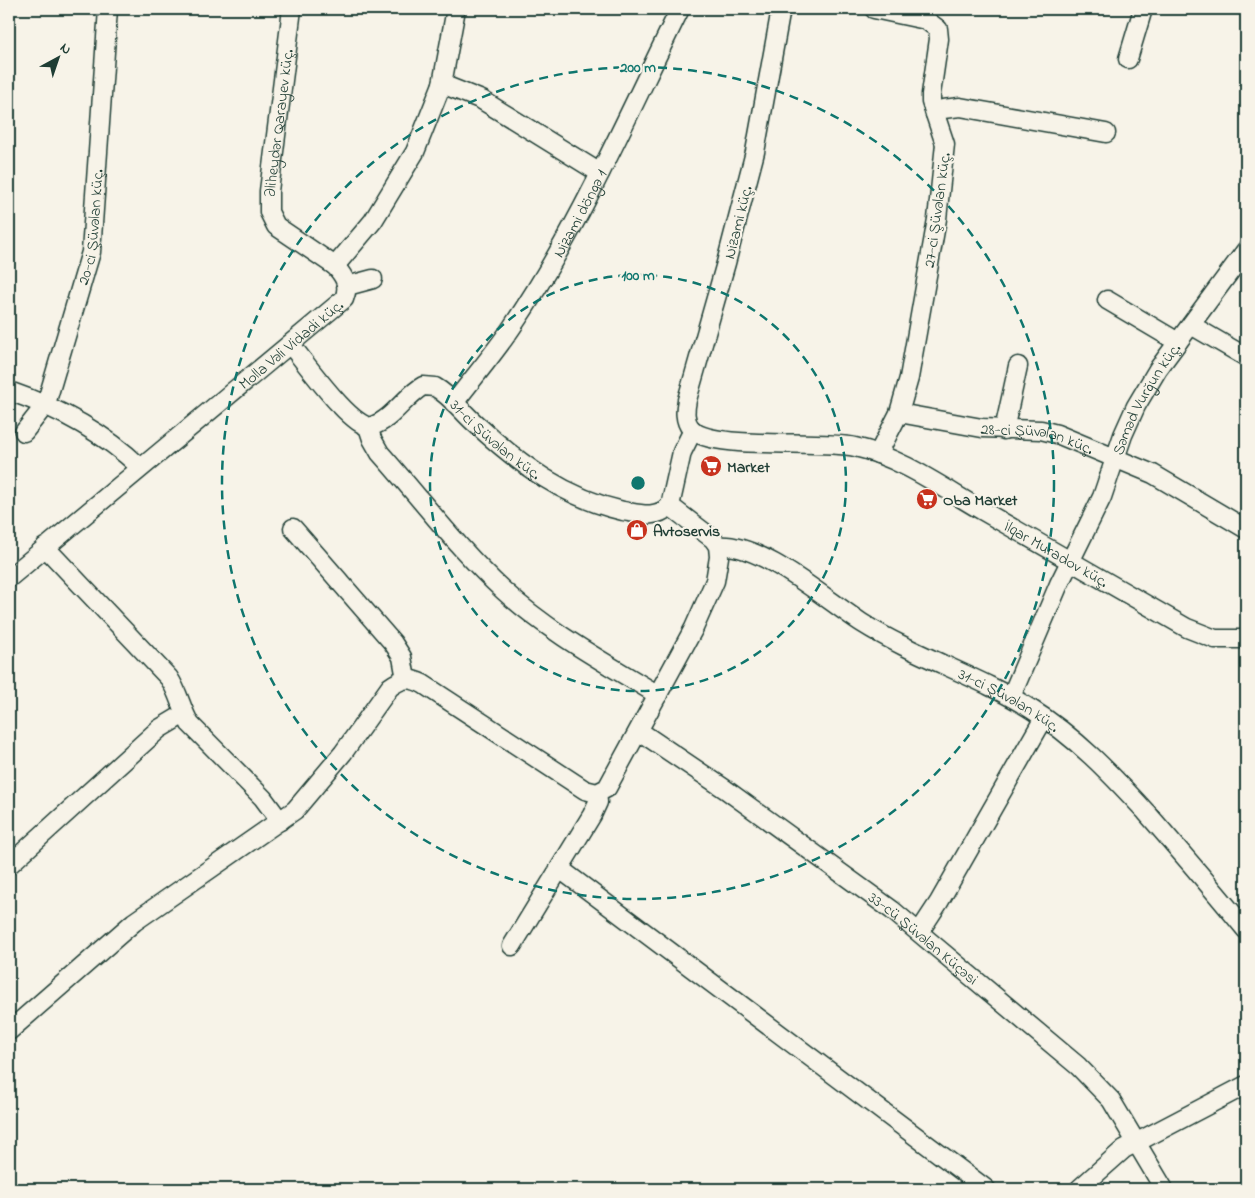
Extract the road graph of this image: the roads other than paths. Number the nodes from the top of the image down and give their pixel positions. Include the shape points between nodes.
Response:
1 (108, 9) edge
2 (292, 9) edge
3 (456, 9) edge
4 (680, 9) edge
5 (781, 9) edge
6 (874, 9) edge
7 (1143, 9) edge
8 (1128, 59) dead end
9 (442, 84) junction
10 (935, 114) junction
11 (1106, 133) dead end
12 (600, 173) junction
13 (1246, 250) edge
14 (335, 266) junction
15 (373, 279) dead end
16 (347, 286) junction
17 (1107, 300) dead end
18 (1190, 325) junction
19 (1178, 342) junction
20 (290, 344) junction
21 (1246, 358) edge
22 (1018, 366) dead end
23 (9, 391) edge
24 (454, 403) junction
25 (46, 404) junction
26 (899, 413) junction
27 (368, 427) junction
28 (692, 430) junction
29 (1004, 430) junction
30 (24, 432) dead end
31 (878, 454) junction
32 (1115, 457) junction
33 (140, 467) junction
34 (670, 506) junction
35 (293, 528) dead end
36 (1246, 529) edge
37 (718, 546) junction
38 (45, 547) junction
39 (1069, 561) junction
40 (9, 578) edge
41 (1246, 639) edge
42 (406, 678) junction
43 (658, 695) junction
44 (1011, 697) junction
45 (184, 714) junction
46 (1044, 718) junction
47 (639, 731) junction
48 (597, 793) junction
49 (280, 821) junction
50 (9, 865) edge
51 (560, 869) junction
52 (1246, 930) edge
53 (920, 931) junction
54 (512, 946) dead end
55 (9, 1031) edge
56 (1246, 1085) edge
57 (1136, 1142) junction
58 (986, 1189) edge
59 (1079, 1189) edge
60 (1164, 1189) edge

1 - 25 street, 20-ci Şüvəlan küç. via 91,252
2 - 14 street, Əliheydər Qarayev küç. via 268,205 276,226
3 - 9 street
4 - 12 street, Nizami döngə 1
5 - 28 street, Nizami küç. via 755,152 687,400 686,417
6 - 10 street, 27-ci Şüvəlan küç. via 926,20 938,29 931,94
7 - 8 street
9 - 12 street via 482,100
9 - 14 street via 404,171 367,229
10 - 11 street via 952,106
10 - 26 street, 27-ci Şüvəlan küç. via 945,144 937,219 912,362
12 - 24 street, Nizami döngə 1 via 513,326
13 - 18 street, Səməd Vurğun küç.
14 - 16 street, Molla Vəli Vidadi küç.
15 - 16 street
16 - 20 street, Molla Vəli Vidadi küç. via 339,305
17 - 19 street
18 - 19 street, Səməd Vurğun küç.
18 - 21 street
19 - 32 street, Səməd Vurğun küç. via 1136,406
20 - 27 street via 348,413
20 - 33 street, Molla Vəli Vidadi küç.
22 - 29 street
23 - 25 street
24 - 27 street, 31-ci Şüvəlan küç. via 435,387 423,386 379,423
24 - 34 street, 31-ci Şüvəlan küç. via 500,446 567,492 602,506 637,514 656,514
25 - 30 street, 20-ci Şüvəlan küç.
25 - 33 street via 103,436
26 - 29 street, 28-ci Şüvəlan küç. via 951,424
26 - 31 street, 27-ci Şüvəlan küç.
27 - 43 street via 380,453 504,592 567,638
28 - 31 street, İlqar Muradov küç. via 727,442 836,444
28 - 34 street via 682,452
29 - 32 street, 28-ci Şüvəlan küç. via 1049,432
31 - 39 street, İlqar Muradov küç.
32 - 36 street, 28-ci Şüvəlan küç. via 1177,486
32 - 39 street, Səməd Vurğun küç. via 1102,497
33 - 38 street, Molla Vəli Vidadi küç.
34 - 37 street via 709,534
35 - 42 street via 393,643 402,657
37 - 43 street via 715,581
37 - 44 street, 31-ci Şüvəlan küç. via 740,548 790,573 889,638
38 - 40 street, Molla Vəli Vidadi küç.
38 - 45 street via 169,678 177,690
39 - 41 street, İlqar Muradov küç. via 1202,635 1226,641
39 - 44 street, Səməd Vurğun küç.
42 - 48 street via 428,687 579,787
42 - 49 street via 390,687 319,784
43 - 47 street
44 - 46 street, 31-ci Şüvəlan küç.
45 - 49 street via 199,735 263,798
45 - 50 street via 159,729
46 - 52 street, 31-ci Şüvəlan küç. via 1105,767 1195,867
46 - 53 street
47 - 48 street via 612,782
47 - 53 street, 33-cü Şüvəlan Küçəsi
48 - 51 street via 598,802 592,815
49 - 55 street via 134,922
51 - 54 street
51 - 58 street
53 - 57 street, 33-cü Şüvəlan Küçəsi via 1099,1087 1119,1112
56 - 57 street
57 - 59 street via 1113,1157
57 - 60 street, 33-cü Şüvəlan Küçəsi

